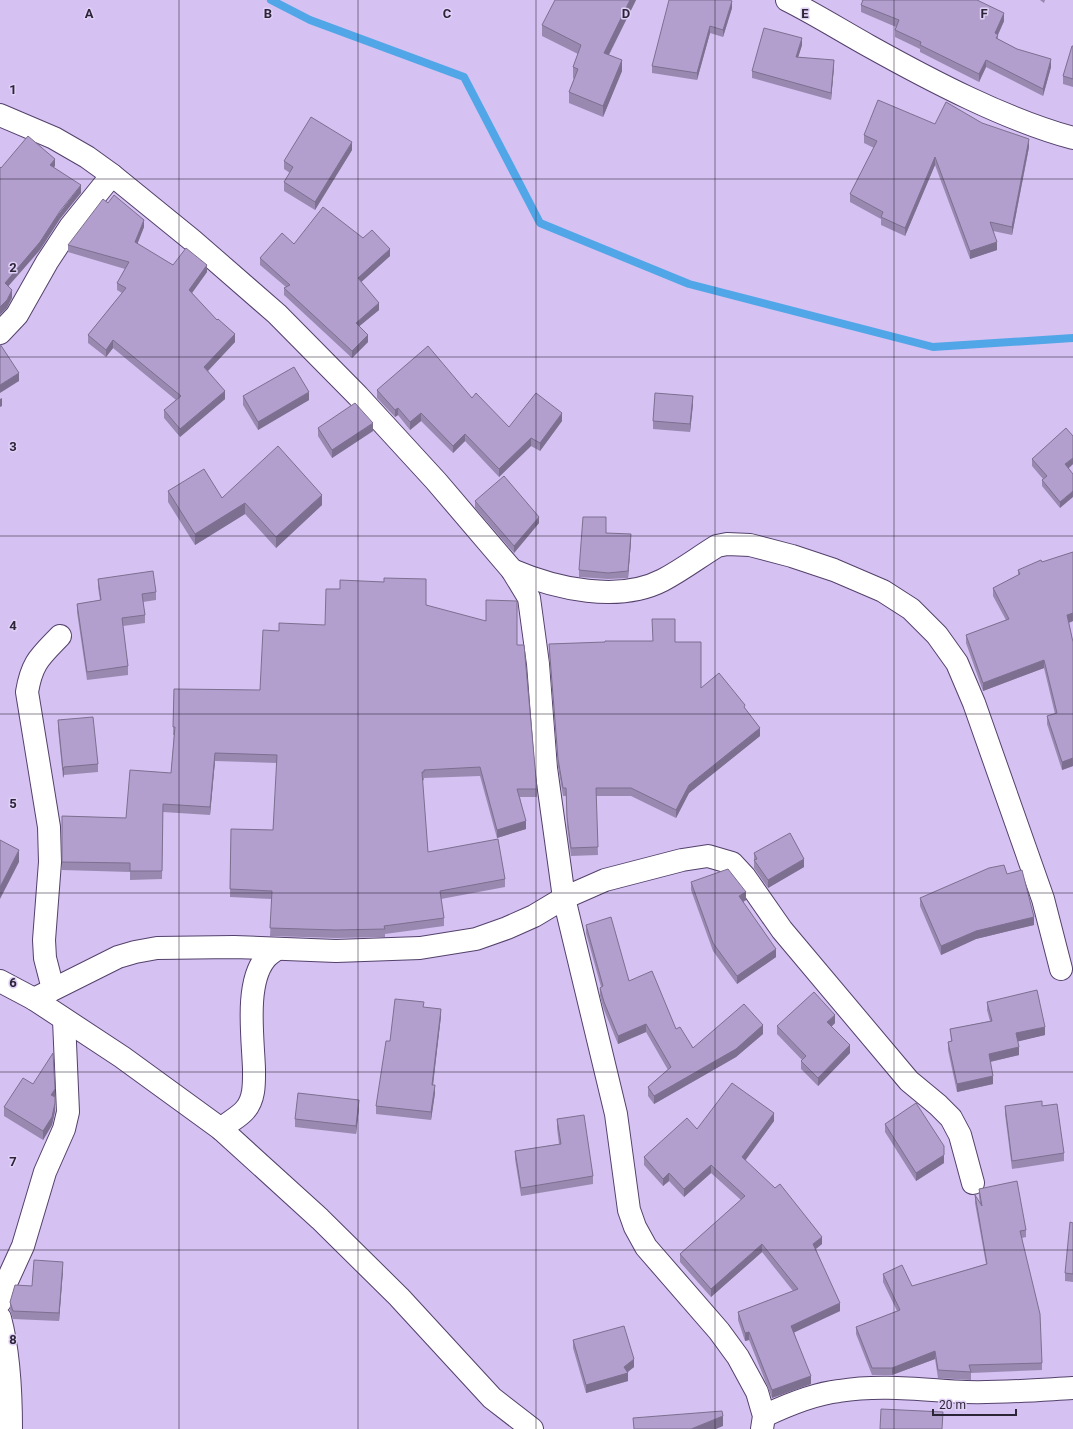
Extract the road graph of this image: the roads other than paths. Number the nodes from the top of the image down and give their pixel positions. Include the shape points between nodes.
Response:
1 (787, 0) edge
2 (0, 114) edge
3 (1073, 138) edge
4 (112, 175) junction
5 (0, 332) edge
6 (512, 570) junction
7 (60, 636) dead end
8 (564, 898) junction
9 (277, 949) junction
10 (1061, 969) dead end
11 (0, 981) edge
12 (53, 989) junction
13 (34, 999) junction
14 (64, 1020) junction
15 (221, 1128) junction
16 (973, 1183) dead end
17 (0, 1302) edge
18 (0, 1318) edge
19 (1073, 1388) edge
20 (763, 1423) edge
21 (11, 1429) edge
22 (532, 1429) edge

1 - 3 street via 959,93 1014,117
2 - 4 street via 54,138
4 - 5 street via 70,227 17,315
4 - 6 street via 277,314 358,396 436,481
6 - 8 street via 529,598 534,622 546,768
6 - 10 street via 534,579 563,586 611,592 635,591 662,580 717,546 750,545 834,570 883,590 911,609 937,635 957,663 974,703 1043,899
7 - 12 street via 35,662 27,692 50,827 44,940 45,958
8 - 9 street via 514,925 476,939 420,948 336,951
8 - 16 street via 605,880 682,860 708,856 732,863 782,930 909,1081 951,1118 960,1135
8 - 20 street via 611,1092 629,1210 635,1227 646,1247 719,1331 738,1357 757,1392
9 - 12 street via 181,947 135,952 118,957
9 - 15 street via 266,958 255,981 252,1096 245,1110
11 - 13 street
12 - 13 street
13 - 14 street
14 - 15 street via 122,1057
14 - 17 street via 68,1112 45,1172 24,1246 2,1292
15 - 22 street via 320,1219 399,1297 492,1398
18 - 21 street via 11,1399
19 - 20 street via 994,1392 894,1388 837,1391 806,1400

